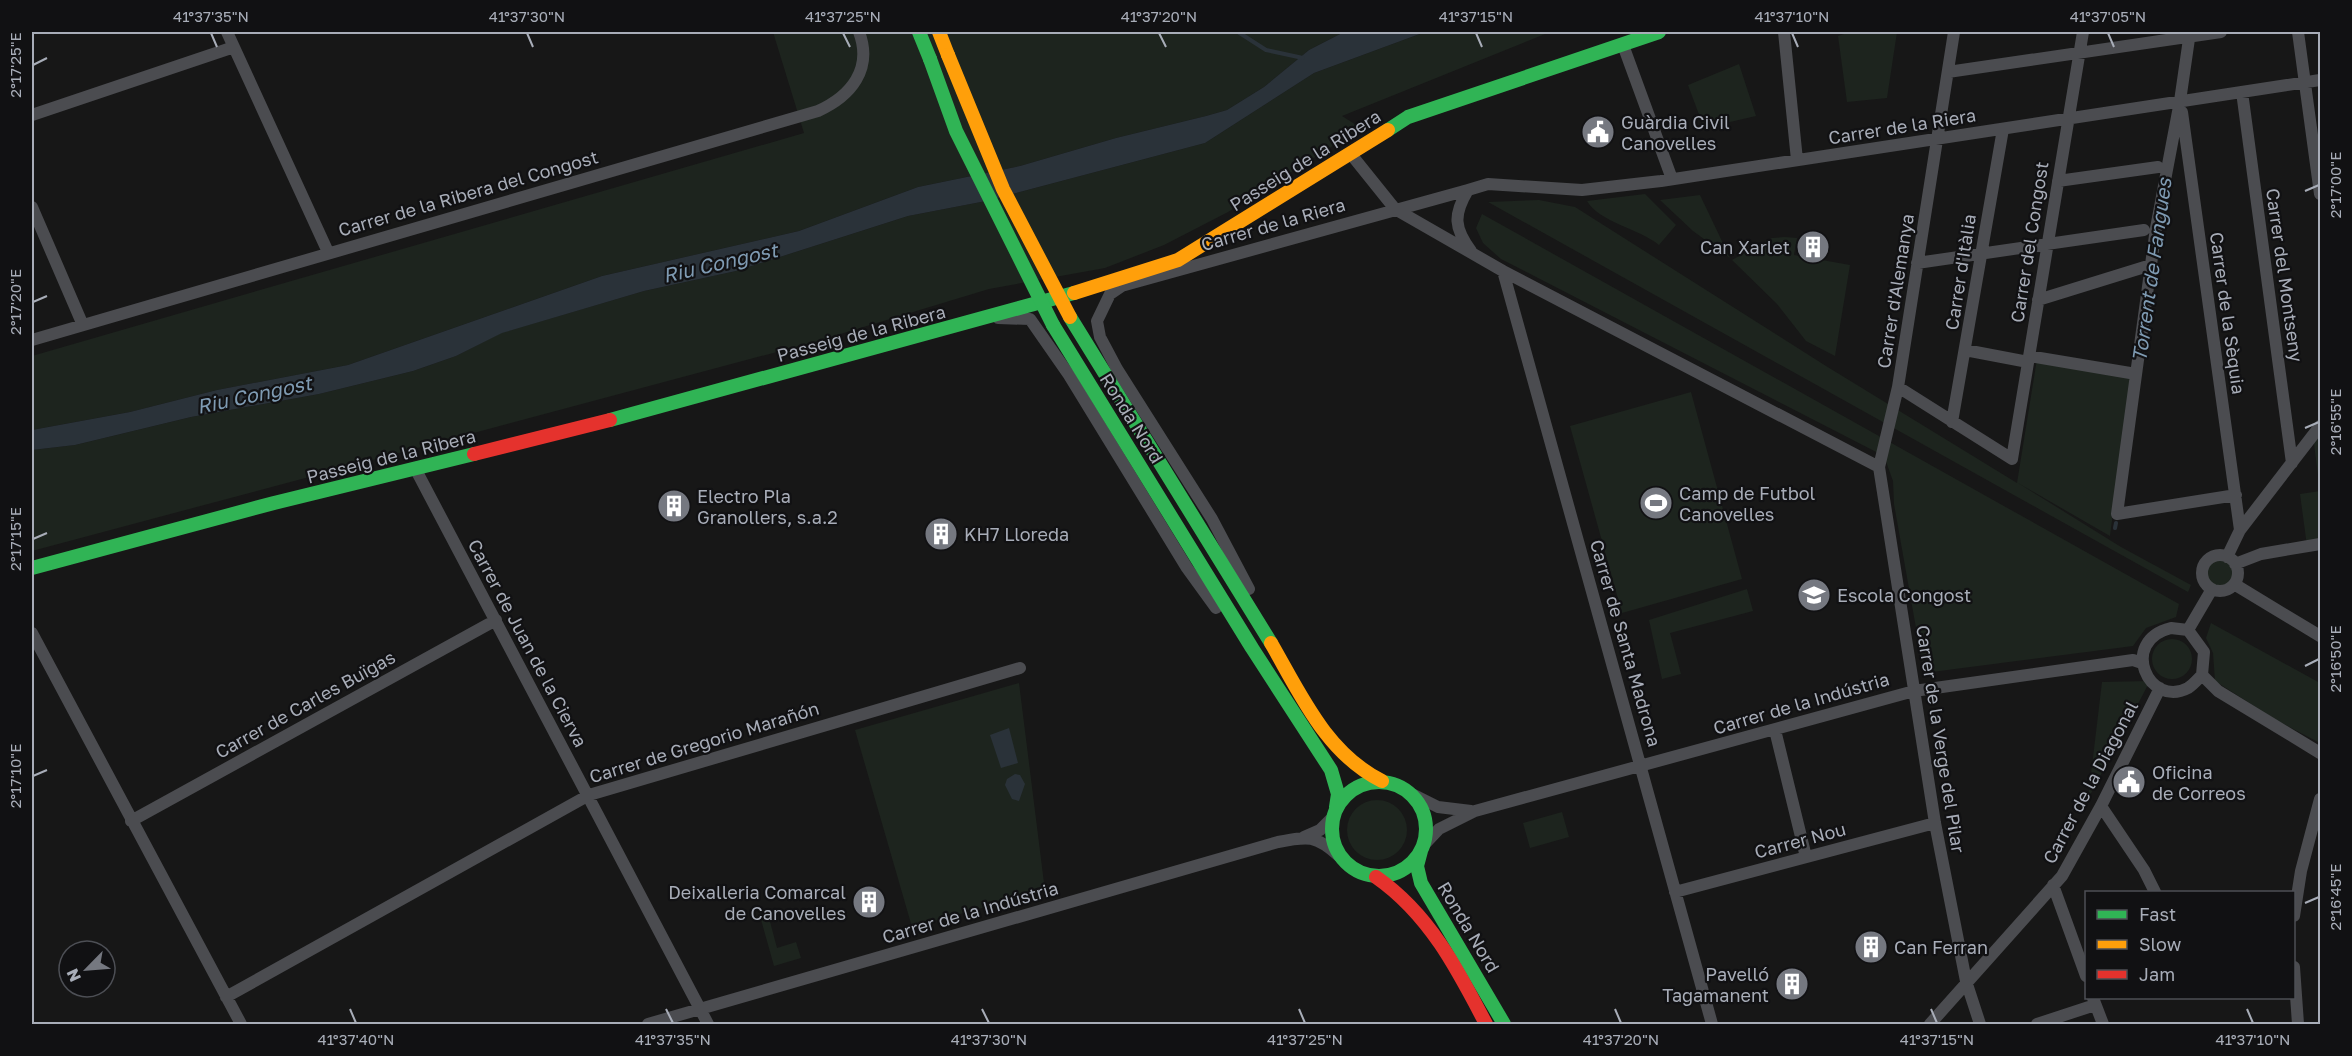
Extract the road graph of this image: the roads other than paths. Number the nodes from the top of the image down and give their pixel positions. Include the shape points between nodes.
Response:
1 (227, 32) edge
2 (859, 32) edge
3 (920, 32) edge
4 (940, 32) edge
5 (1659, 32) edge
6 (1784, 32) edge
7 (1954, 32) edge
8 (2083, 32) edge
9 (2221, 32) edge
10 (2298, 32) edge
11 (2190, 34) edge
12 (1623, 45) junction
13 (234, 47) junction
14 (2080, 52) junction
15 (1948, 72) junction
16 (2320, 80) edge
17 (2305, 83) junction
18 (2242, 92) junction
19 (2180, 101) junction
20 (32, 114) edge
21 (2068, 119) junction
22 (2003, 129) junction
23 (1937, 139) junction
24 (1350, 153) junction
25 (1797, 160) junction
26 (2158, 167) dead end
27 (1672, 179) junction
28 (2058, 181) junction
29 (1468, 190) junction
30 (2320, 194) edge
31 (32, 207) edge
32 (1395, 209) junction
33 (2144, 230) dead end
34 (2048, 243) junction
35 (1471, 251) junction
36 (328, 252) junction
37 (1981, 252) junction
38 (1917, 263) junction
39 (2151, 265) junction
40 (1143, 271) junction
41 (1503, 271) junction
42 (1122, 286) junction
43 (1088, 289) junction
44 (2038, 300) junction
45 (981, 319) junction
46 (82, 323) junction
47 (32, 340) edge
48 (1965, 350) junction
49 (2029, 359) junction
50 (2136, 374) junction
51 (1898, 387) junction
52 (1952, 422) junction
53 (2320, 426) edge
54 (2012, 459) joint
55 (2292, 463) junction
56 (1879, 467) junction
57 (417, 470) junction
58 (2236, 495) junction
59 (2240, 530) junction
60 (2320, 544) edge
61 (2231, 560) junction
62 (32, 568) edge
63 (2234, 584) junction
64 (2212, 589) junction
65 (496, 620) junction
66 (2188, 630) junction
67 (32, 633) edge
68 (2320, 636) edge
69 (1271, 643) junction
70 (1252, 648) junction
71 (2142, 663) junction
72 (1020, 668) dead end
73 (2202, 675) junction
74 (2160, 688) junction
75 (1914, 691) junction
76 (1775, 730) junction
77 (2320, 753) edge
78 (1641, 766) junction
79 (1386, 782) junction
80 (1410, 793) junction
81 (589, 795) junction
82 (2320, 799) edge
83 (2101, 806) junction
84 (1475, 811) junction
85 (1334, 813) junction
86 (131, 821) junction
87 (1935, 822) junction
88 (1303, 837) junction
89 (1424, 846) junction
90 (1339, 856) junction
91 (1806, 857) junction
92 (1376, 877) junction
93 (2053, 885) junction
94 (2154, 891) edge
95 (1675, 892) junction
96 (2295, 910) edge
97 (2082, 946) edge
98 (2085, 968) edge
99 (1966, 981) junction
100 (2295, 981) edge
101 (226, 997) junction
102 (2094, 1001) edge
103 (700, 1010) junction
104 (241, 1024) edge
105 (648, 1024) edge
106 (708, 1024) edge
107 (1486, 1024) edge
108 (1504, 1024) edge
109 (1712, 1024) edge
110 (1930, 1024) edge
111 (1980, 1024) edge
112 (2037, 1024) edge
113 (2103, 1024) edge
114 (2298, 1024) edge

1 - 13 street
2 - 36 street, Carrer de la Ribera del Congost via 863,59 858,80 844,97 818,111
3 - 70 main road, Ronda Nord, bridge via 956,130 1053,325
4 - 69 main road, Ronda Nord, bridge via 973,123 1070,316
5 - 12 main road, Passeig de la Ribera
6 - 25 street
7 - 15 street, Carrer d'Alemanya
8 - 14 street, Carrer del Congost
9 - 11 street
10 - 17 street
11 - 14 street
11 - 19 street
12 - 24 main road, Passeig de la Ribera via 1408,117
12 - 27 street
13 - 20 street
13 - 36 street
14 - 15 street
14 - 21 street, Carrer del Congost
15 - 23 street, Carrer d'Alemanya
16 - 17 street, Carrer de la Riera
17 - 18 street, Carrer de la Riera
17 - 30 street
18 - 19 street, Carrer de la Riera
18 - 55 street, Carrer del Montseny
19 - 21 street, Carrer de la Riera
19 - 39 street
19 - 58 street, Carrer de la Sèquia
21 - 22 street, Carrer de la Riera
21 - 28 street, Carrer del Congost
22 - 23 street, Carrer de la Riera
22 - 37 street, Carrer d'Itàlia
23 - 25 street, Carrer de la Riera
23 - 38 street, Carrer d'Alemanya
24 - 32 street
24 - 40 main road, Passeig de la Ribera via 1178,260
25 - 27 street, Carrer de la Riera
26 - 28 street
27 - 29 street, Carrer de la Riera via 1582,190 1488,184
28 - 34 street, Carrer del Congost
29 - 32 street, Carrer de la Riera
29 - 35 street via 1457,208 1459,234
31 - 46 street
32 - 35 street
32 - 42 street, Carrer de la Riera
33 - 34 street
34 - 37 street
34 - 44 street, Carrer del Congost
35 - 41 street
36 - 46 street, Carrer de la Ribera del Congost
37 - 38 street
37 - 48 street, Carrer d'Itàlia
38 - 51 street, Carrer d'Alemanya
39 - 44 street
39 - 50 street
40 - 42 street
40 - 43 main road, Passeig de la Ribera
41 - 56 street
41 - 78 street, Carrer de Santa Madrona
42 - 43 street, Carrer de la Riera via 1105,291
42 - 69 street via 1110,294 1097,321 1100,337 1212,519 1237,564
43 - 45 main road, Passeig de la Ribera
44 - 49 street, Carrer del Congost
45 - 57 main road, Passeig de la Ribera
45 - 70 street via 1030,319 1069,375 1186,567
46 - 47 street, Carrer de la Ribera del Congost
48 - 49 street
48 - 52 street, Carrer d'Itàlia
49 - 50 street
49 - 54 street, Carrer del Congost
50 - 58 street via 2117,514
51 - 52 street, Carrer d'Alemanya
51 - 56 street, Carrer de la Verge del Pilar
52 - 54 street, Carrer d'Alemanya
53 - 55 street
55 - 59 street
56 - 75 street, Carrer de la Verge del Pilar
57 - 62 main road, Passeig de la Ribera via 274,503
57 - 65 street, Carrer de Juan de la Cierva
58 - 59 street, Carrer de la Sèquia
59 - 61 street
60 - 61 street
61 - 63 street via 2238,573
61 - 64 street via 2215,556 2204,566 2203,578
63 - 64 street via 2225,590
63 - 68 street
64 - 66 street
65 - 81 street, Carrer de Juan de la Cierva
65 - 86 street, Carrer de Carles Buïgas
66 - 71 street via 2161,631 2148,641
66 - 73 street via 2204,652
67 - 86 street
69 - 79 main road, Ronda Nord via 1331,741 1360,770
70 - 85 main road, Ronda Nord via 1331,770 1338,794
71 - 74 street via 2150,681
71 - 75 street, Carrer de la Indústria via 2133,660
72 - 81 street, Carrer de Gregorio Marañón
73 - 74 street via 2188,688
73 - 77 street via 2218,691
74 - 83 street, Carrer de la Diagonal
75 - 76 street, Carrer de la Indústria
75 - 87 street, Carrer de la Verge del Pilar
76 - 78 street, Carrer de la Indústria
76 - 91 street
78 - 84 street, Carrer de la Indústria
78 - 95 street, Carrer de Santa Madrona
79 - 80 main road
79 - 85 main road via 1370,782 1355,788
80 - 84 street via 1438,807
80 - 89 main road via 1424,815
81 - 101 street, Carrer de Gregorio Marañón
81 - 103 street, Carrer de Juan de la Cierva
82 - 96 street
83 - 93 street, Carrer de la Diagonal via 2062,876
83 - 94 street
84 - 89 street via 1439,829
85 - 88 street, Carrer de la Indústria via 1320,830
85 - 90 main road via 1333,843
86 - 101 street
87 - 91 street, Carrer Nou
87 - 99 street, Carrer de la Verge del Pilar
88 - 90 street via 1322,841
88 - 103 street, Carrer de la Indústria via 1252,848
89 - 92 main road via 1404,870
89 - 108 main road, Ronda Nord via 1417,866 1421,883
90 - 92 main road via 1349,867
91 - 95 street, Carrer Nou
92 - 107 main road, Ronda Nord via 1404,896 1421,914
93 - 97 street
93 - 99 street, Carrer de la Diagonal
95 - 109 street, Carrer de Santa Madrona
97 - 98 street
99 - 110 street, Carrer de la Diagonal
99 - 111 street, Carrer de la Verge del Pilar
100 - 114 street
101 - 104 street
102 - 112 street
102 - 113 street
103 - 105 street, Carrer de la Indústria
103 - 106 street, Carrer de Juan de la Cierva

